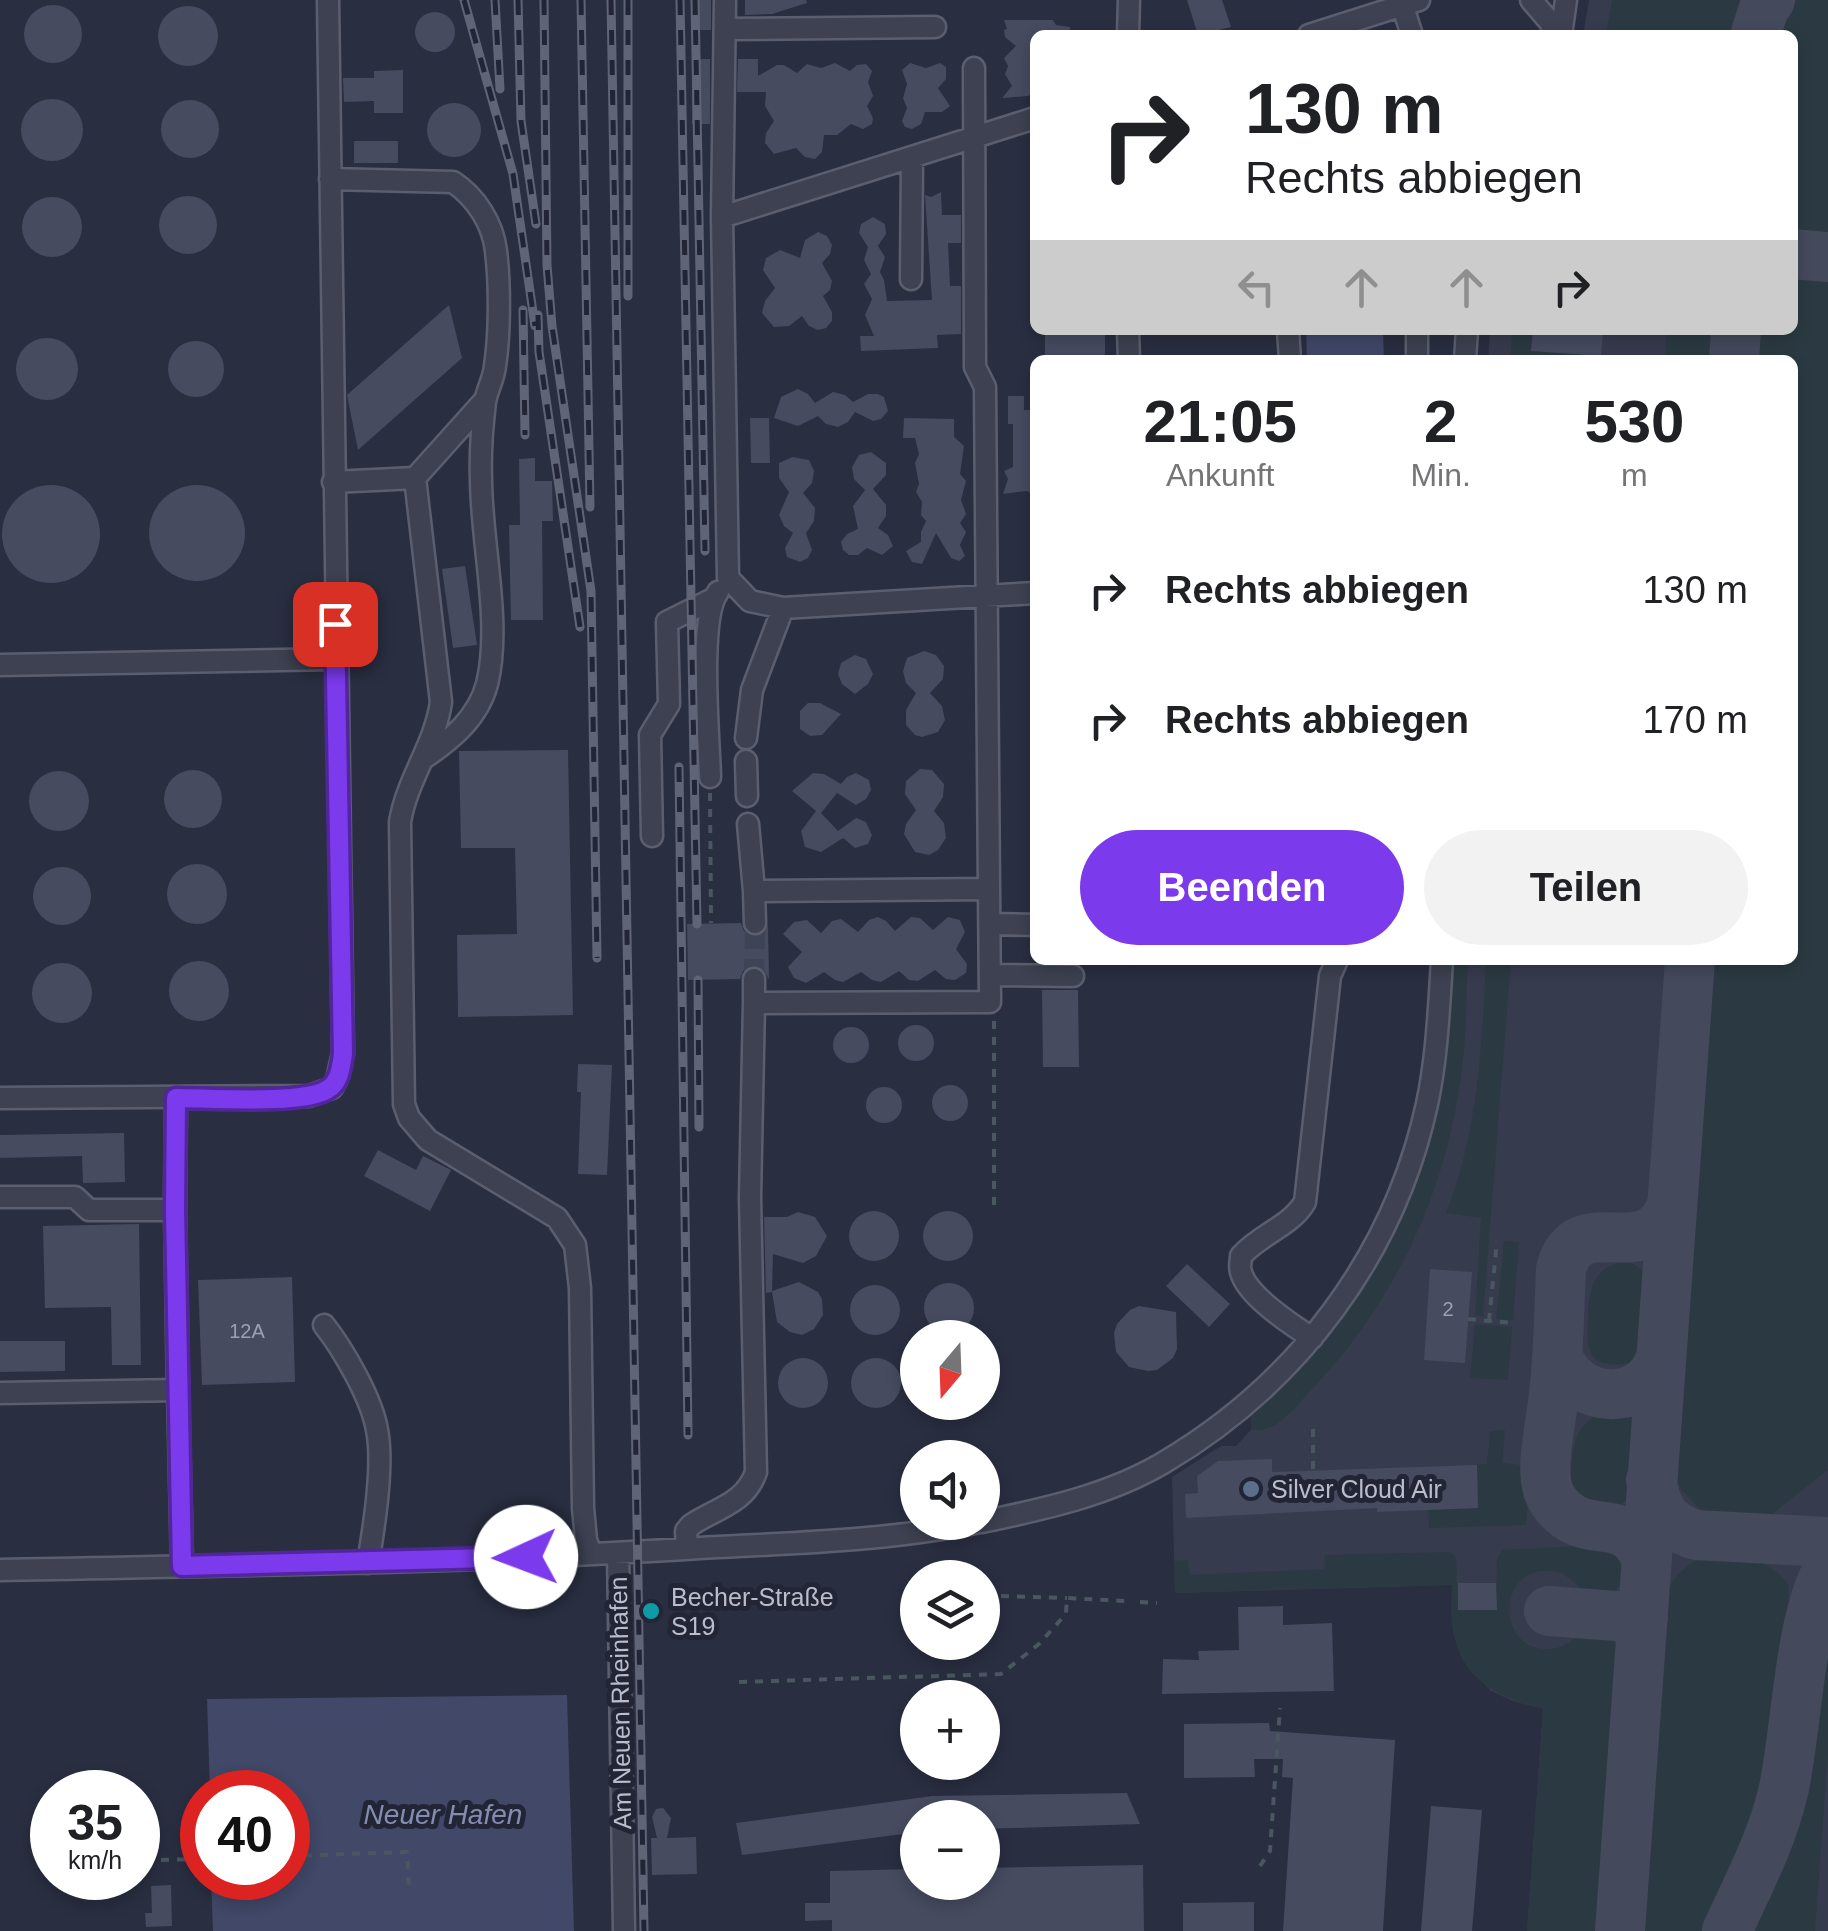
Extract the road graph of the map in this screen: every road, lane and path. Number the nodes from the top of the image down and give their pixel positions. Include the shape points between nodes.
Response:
1 (328, 0) edge
2 (725, 0) edge
3 (1129, 0) edge
4 (1532, 0) edge
5 (1566, 0) edge
6 (1411, 3) edge
7 (934, 27) dead end
8 (725, 29) junction
9 (1128, 30) edge
10 (1336, 30) edge
11 (1412, 30) edge
12 (1554, 30) edge
13 (1559, 30) edge
14 (974, 68) dead end
15 (1030, 120) edge
16 (975, 137) junction
17 (912, 157) junction
18 (330, 180) junction
19 (722, 217) junction
20 (911, 279) dead end
21 (485, 400) junction
22 (415, 478) junction
23 (333, 482) junction
24 (728, 578) junction
25 (1030, 593) edge
26 (985, 597) junction
27 (712, 600) junction
28 (783, 608) junction
29 (335, 659) junction
30 (0, 665) edge
31 (746, 738) dead end
32 (423, 758) junction
33 (746, 761) dead end
34 (710, 777) joint
35 (747, 796) dead end
36 (748, 824) dead end
37 (652, 836) dead end
38 (990, 889) junction
39 (754, 891) junction
40 (755, 923) tunnel mouth
41 (711, 924) dead end
42 (990, 924) junction
43 (1030, 924) edge
44 (1335, 965) edge
45 (1442, 965) edge
46 (990, 975) junction
47 (1073, 976) dead end
48 (754, 979) tunnel mouth
49 (754, 1004) junction
50 (992, 1011) junction
51 (0, 1098) edge
52 (176, 1098) junction
53 (0, 1197) edge
54 (994, 1206) dead end
55 (175, 1210) junction
56 (1497, 1240) dead end
57 (1468, 1320) dead end
58 (1489, 1321) junction
59 (1513, 1323) dead end
60 (324, 1325) dead end
61 (1312, 1338) junction
62 (178, 1390) junction
63 (0, 1393) edge
64 (1313, 1429) dead end
65 (1313, 1471) dead end
66 (1000, 1518) edge
67 (900, 1535) edge
68 (688, 1549) junction
69 (618, 1553) junction
70 (591, 1554) junction
71 (368, 1563) junction
72 (182, 1566) junction
73 (0, 1570) edge
74 (1001, 1596) dead end
75 (1067, 1598) junction
76 (1126, 1601) dead end
77 (1140, 1602) dead end
78 (1157, 1603) dead end
79 (739, 1682) dead end
80 (1280, 1708) dead end
81 (310, 1855) edge
82 (162, 1860) dead end
83 (180, 1860) edge
84 (1260, 1866) dead end
85 (409, 1891) dead end
86 (624, 1931) edge

1 - 18 street
2 - 8 street
3 - 9 street
4 - 12 street
5 - 13 street
6 - 10 street
6 - 11 street
7 - 8 street
8 - 19 street
14 - 16 street
15 - 16 street
16 - 17 street
16 - 26 street
17 - 19 street
17 - 20 street
18 - 21 street via 454,182 486,217 497,272 495,366
18 - 23 street
19 - 24 street
21 - 22 street
21 - 32 street via 481,479 490,667 471,717
22 - 23 street
22 - 32 street via 441,702
23 - 29 street
24 - 27 street
24 - 28 street via 750,601
25 - 26 street
26 - 28 street
26 - 38 street
27 - 34 street
27 - 37 street via 667,622 669,704 650,735
28 - 31 street via 752,690
29 - 30 street
29 - 52 street via 343,1054 338,1080 309,1096
32 - 70 street via 400,822 404,1104 428,1140 557,1218 576,1245
33 - 35 street
34 - 41 path
36 - 39 street
38 - 39 street
38 - 42 street
39 - 40 street
42 - 43 street
42 - 46 street
44 - 61 street via 1304,1202 1296,1217 1253,1241 1241,1256 1249,1286
45 - 61 street via 1432,1080 1409,1167 1368,1262
46 - 47 street
46 - 50 street
48 - 49 street
49 - 50 street
49 - 68 street via 756,1472 737,1500 690,1525
50 - 54 path
51 - 52 street
52 - 55 street
53 - 55 street via 76,1197 89,1210
55 - 62 street
56 - 58 path
57 - 58 path
58 - 59 path
60 - 71 street via 346,1353 377,1429 377,1510
61 - 66 street via 1225,1421 1162,1464 1068,1502
62 - 63 street
62 - 72 street
64 - 65 path
67 - 68 street
68 - 69 street
69 - 70 street, Am Neuen Rheinhafen
69 - 86 street, Am Neuen Rheinhafen
70 - 71 street, Am Neuen Rheinhafen
71 - 72 street, Am Neuen Rheinhafen
72 - 73 street, Am Neuen Rheinhafen
74 - 75 path
75 - 76 path
75 - 79 path via 1057,1624 1001,1674
77 - 78 path
80 - 84 path via 1270,1850
81 - 85 path via 407,1852
82 - 83 path

